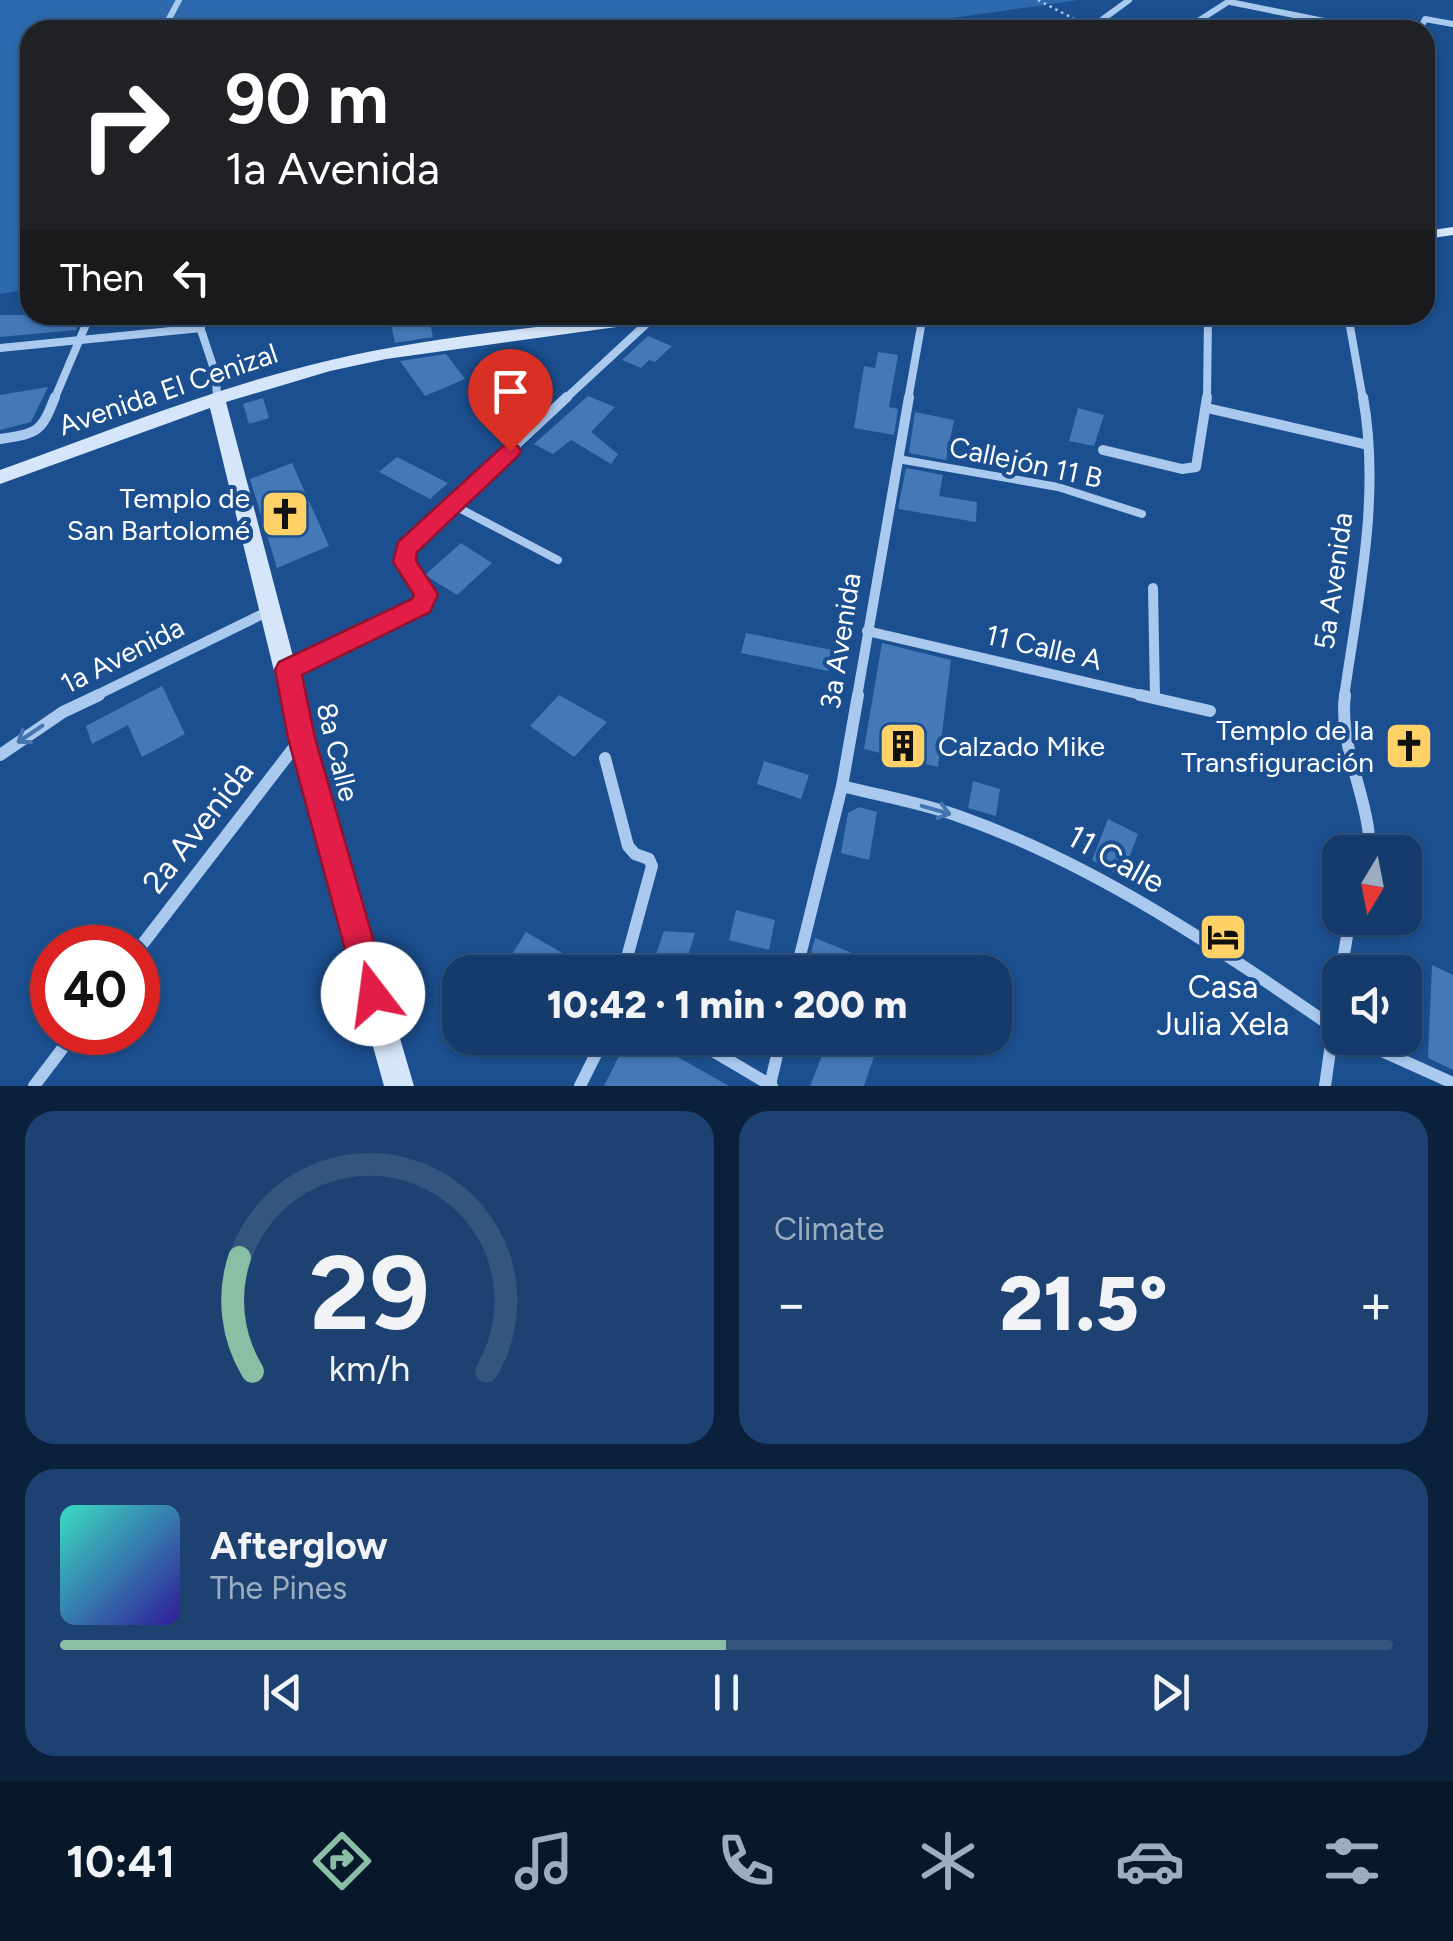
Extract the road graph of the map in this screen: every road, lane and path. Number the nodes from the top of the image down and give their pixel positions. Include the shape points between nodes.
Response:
1 (179, 0) edge
2 (1038, 0) edge
3 (1129, 0) edge
4 (1230, 1) edge
5 (1202, 18) junction
6 (172, 20) joint
7 (199, 20) edge
8 (1075, 20) edge
9 (1101, 20) edge
10 (1199, 20) edge
11 (1208, 20) edge
12 (1319, 20) edge
13 (86, 325) edge
14 (200, 325) edge
15 (518, 325) edge
16 (586, 325) edge
17 (649, 325) edge
18 (921, 325) edge
19 (1208, 325) edge
20 (1350, 325) edge
21 (201, 328) junction
22 (81, 338) junction
23 (415, 346) junction
24 (0, 348) edge
25 (217, 401) junction
26 (1208, 408) junction
27 (0, 439) edge
28 (1368, 445) junction
29 (1103, 450) dead end
30 (898, 459) junction
31 (0, 477) edge
32 (453, 505) junction
33 (1142, 514) dead end
34 (558, 560) dead end
35 (1153, 588) dead end
36 (272, 609) junction
37 (867, 631) junction
38 (288, 670) junction
39 (1155, 698) junction
40 (1210, 711) dead end
41 (302, 738) junction
42 (0, 755) edge
43 (605, 758) dead end
44 (842, 786) junction
45 (1370, 835) edge
46 (157, 925) edge
47 (628, 955) edge
48 (800, 955) edge
49 (1322, 1020) edge
50 (58, 1055) edge
51 (596, 1055) edge
52 (719, 1055) edge
53 (777, 1055) edge
54 (1332, 1055) edge
55 (1391, 1055) edge
56 (1453, 1083) edge
57 (34, 1086) edge
58 (399, 1086) edge
59 (580, 1086) edge
60 (771, 1086) edge
61 (1325, 1086) edge

1 - 6 street
2 - 8 path
3 - 9 street
4 - 5 street
4 - 12 street
5 - 10 street
5 - 11 lane
6 - 7 lane
13 - 22 street
14 - 21 street, 8a Calle
15 - 23 street, Avenida El Cenizal
16 - 23 street, Avenida El Cenizal
17 - 32 street
18 - 30 street, 3a Avenida
19 - 26 street
20 - 28 street, 5a Avenida
21 - 22 street
21 - 25 street, 8a Calle
22 - 24 street
22 - 27 street via 46,423
23 - 25 street, Avenida El Cenizal
25 - 31 street, Avenida El Cenizal
25 - 36 street, 8a Calle
26 - 28 street
26 - 29 street via 1192,469
28 - 45 street, 5a Avenida via 1367,535 1342,716
30 - 33 lane, Callejón 11 B via 1058,487
30 - 37 street, 3a Avenida
32 - 34 lane
32 - 38 street via 406,548 404,562 426,594 421,606
35 - 39 street
36 - 38 street, 8a Calle
36 -> 42 street, 1a Avenida via 80,703
37 - 39 street, 11 Calle A
37 - 44 street, 3a Avenida
38 - 41 street, 8a Calle
39 - 40 street, 11 Calle A
41 - 46 street, 2a Avenida
41 - 58 street, 8a Calle
43 - 47 street via 628,846 652,866
44 - 48 street, 3a Avenida
44 -> 49 street, 11 Calle via 959,816 1062,859 1226,954
50 - 57 street
51 - 59 street
52 - 60 street
53 - 60 street
54 - 61 street
55 - 56 street

